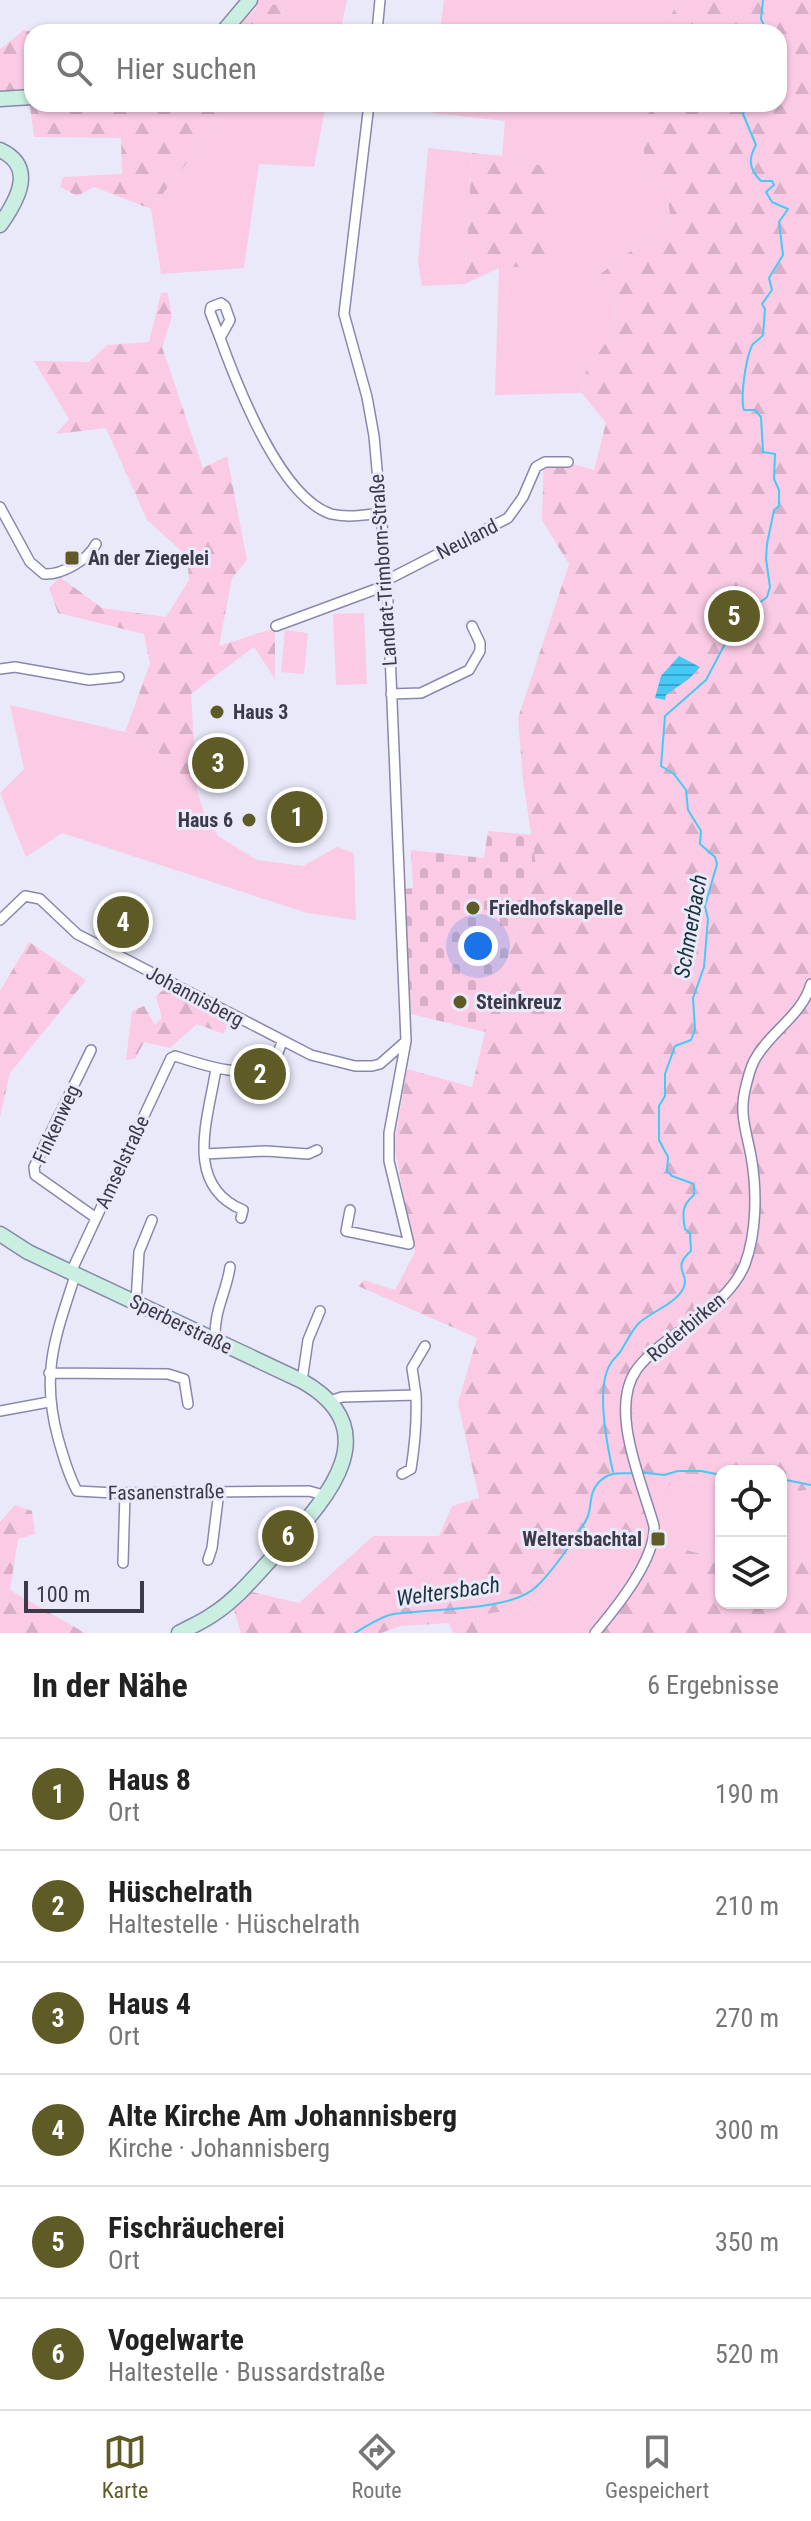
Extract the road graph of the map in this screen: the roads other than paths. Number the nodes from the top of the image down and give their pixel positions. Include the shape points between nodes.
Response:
1 (250, 0) edge
2 (380, 0) edge
3 (230, 24) edge
4 (378, 24) edge
5 (24, 98) edge
6 (0, 99) edge
7 (368, 112) edge
8 (0, 150) edge
9 (0, 225) edge
10 (220, 338) dead end
11 (568, 462) dead end
12 (0, 507) edge
13 (381, 513) junction
14 (96, 544) dead end
15 (387, 582) junction
16 (276, 626) dead end
17 (472, 626) dead end
18 (0, 669) edge
19 (119, 677) dead end
20 (391, 694) junction
21 (0, 920) edge
22 (811, 984) edge
23 (406, 1041) junction
24 (282, 1042) junction
25 (91, 1050) dead end
26 (216, 1069) junction
27 (317, 1150) dead end
28 (204, 1154) junction
29 (350, 1210) dead end
30 (96, 1218) junction
31 (241, 1218) dead end
32 (152, 1220) dead end
33 (0, 1234) edge
34 (230, 1267) dead end
35 (74, 1272) junction
36 (136, 1302) junction
37 (320, 1311) dead end
38 (215, 1340) junction
39 (425, 1346) dead end
40 (49, 1373) junction
41 (302, 1381) junction
42 (416, 1395) junction
43 (330, 1401) junction
44 (49, 1402) junction
45 (188, 1404) dead end
46 (0, 1411) edge
47 (402, 1474) dead end
48 (219, 1491) junction
49 (125, 1493) junction
50 (327, 1496) junction
51 (208, 1560) dead end
52 (123, 1563) dead end
53 (179, 1633) edge
54 (595, 1633) edge

1 - 3 street
2 - 4 street
5 - 6 street
7 - 13 street, Landrat-Trimborn-Straße via 344,314 367,397
8 - 9 street via 13,158 21,179 19,195
10 - 13 street via 247,407 278,464 308,501 335,515
11 - 15 street, Neuland via 536,467 508,518
12 - 14 street via 30,562 44,574 91,555
13 - 15 street, Landrat-Trimborn-Straße
15 - 16 street, Neuland
15 - 20 street, Landrat-Trimborn-Straße
17 - 20 street via 480,651 469,670 421,693
18 - 19 street via 89,680
20 - 23 street, Landrat-Trimborn-Straße
21 - 24 street, Johannisberg via 25,896 33,895 77,934
22 - 54 street, Roderbirken via 807,999 755,1060 744,1091 754,1193 744,1265 732,1287 648,1357 631,1381 626,1428 654,1526 653,1545
23 - 24 street, Johannisberg via 372,1066 328,1061
23 - 29 street, Landrat-Trimborn-Straße via 389,1161 409,1244 346,1231
24 - 26 street via 268,1068
25 - 30 street, Finkenweg via 34,1167 35,1175
26 - 28 street
26 - 30 street, Amselstraße via 171,1058
27 - 28 street
28 - 31 street via 209,1181 224,1200 243,1210
30 - 35 street, Amselstraße
32 - 36 street via 139,1252
33 - 35 street, Sperberstraße
34 - 38 street via 217,1309
35 - 36 street, Sperberstraße
35 - 40 street, Fasanenstraße
36 - 38 street, Sperberstraße
37 - 41 street via 308,1340
38 - 41 street, Sperberstraße
39 - 42 street via 412,1368
40 - 44 street, Fasanenstraße
40 - 45 street via 168,1374 184,1379
41 - 43 street, Sperberstraße
42 - 43 street
42 - 47 street via 411,1469
43 - 50 street, Sperberstraße via 345,1430 343,1468
44 - 46 street
44 - 49 street, Fasanenstraße via 77,1491
48 - 49 street, Fasanenstraße
48 - 50 street, Fasanenstraße via 309,1491
48 - 51 street
49 - 52 street
50 - 53 street via 245,1587 215,1614

